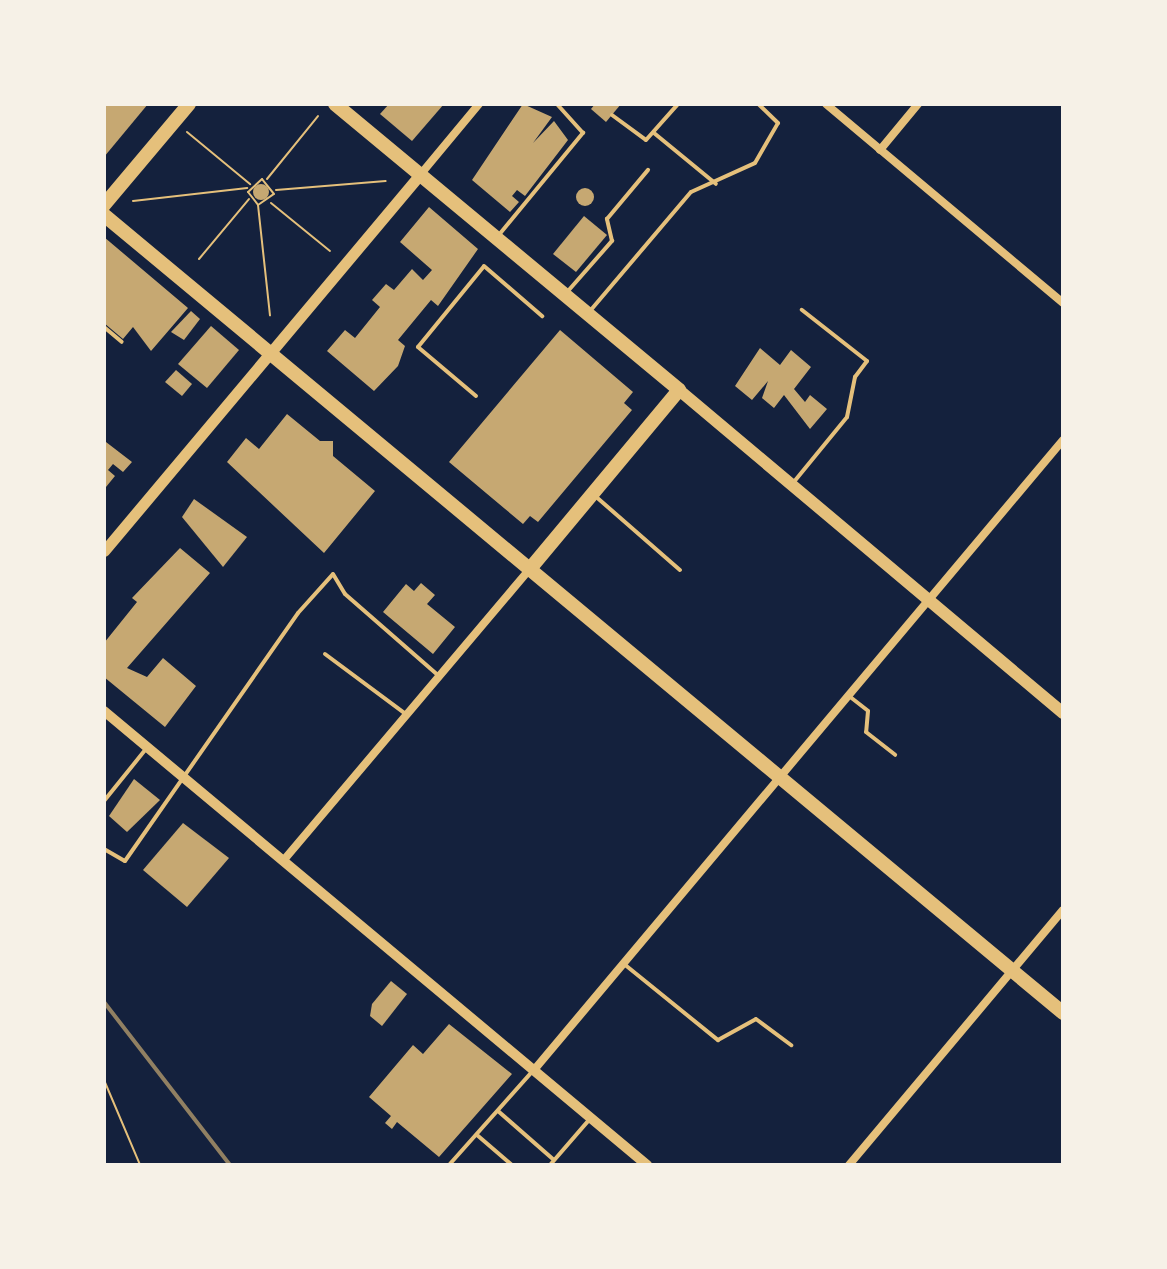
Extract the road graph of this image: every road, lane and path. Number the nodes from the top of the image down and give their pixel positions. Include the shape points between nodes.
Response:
1 (189, 104) edge
2 (335, 104) edge
3 (479, 104) edge
4 (557, 104) edge
5 (678, 104) edge
6 (758, 104) edge
7 (826, 104) edge
8 (918, 104) edge
9 (612, 115) dead end
10 (318, 116) dead end
11 (187, 132) dead end
12 (654, 133) junction
13 (880, 150) junction
14 (648, 170) dead end
15 (420, 175) junction
16 (267, 180) junction
17 (386, 181) dead end
18 (716, 184) junction
19 (249, 186) junction
20 (275, 190) junction
21 (249, 198) junction
22 (133, 201) dead end
23 (270, 202) junction
24 (104, 205) edge
25 (258, 205) junction
26 (104, 215) edge
27 (497, 238) junction
28 (330, 251) dead end
29 (199, 259) dead end
30 (565, 294) junction
31 (1063, 303) edge
32 (802, 310) dead end
33 (588, 314) junction
34 (270, 315) dead end
35 (542, 316) dead end
36 (104, 327) edge
37 (122, 342) dead end
38 (270, 354) junction
39 (679, 390) junction
40 (476, 396) dead end
41 (1063, 440) edge
42 (792, 485) junction
43 (592, 494) junction
44 (104, 551) edge
45 (529, 570) junction
46 (680, 570) dead end
47 (929, 600) junction
48 (325, 654) dead end
49 (439, 676) junction
50 (849, 696) junction
51 (104, 711) edge
52 (1063, 713) edge
53 (407, 715) junction
54 (147, 747) junction
55 (895, 755) dead end
56 (780, 778) junction
57 (185, 779) junction
58 (104, 801) edge
59 (104, 849) edge
60 (283, 861) junction
61 (1063, 910) edge
62 (624, 964) junction
63 (1012, 971) junction
64 (1063, 1013) edge
65 (791, 1045) dead end
66 (534, 1070) junction
67 (104, 1080) edge
68 (498, 1111) junction
69 (591, 1118) junction
70 (477, 1135) junction
71 (554, 1160) junction
72 (140, 1165) edge
73 (449, 1165) edge
74 (512, 1165) edge
75 (550, 1165) edge
76 (647, 1165) edge
77 (849, 1165) edge

1 - 24 highway
2 - 15 highway
3 - 15 street
4 - 27 lane via 583,133
5 - 12 lane
6 - 18 lane via 778,123 775,138 745,171
7 - 13 street
8 - 13 street
9 - 12 lane via 642,139
10 - 16 path
11 - 19 path
12 - 18 lane
13 - 31 street
14 - 30 lane via 607,219 612,241
15 - 27 highway
15 - 38 main road
16 - 19 path
16 - 20 path
17 - 20 path
18 - 33 lane via 691,192
19 - 21 path
19 - 22 path
20 - 23 path
21 - 25 path
21 - 29 path
23 - 25 path
23 - 28 path
25 - 34 path
26 - 38 highway
27 - 30 highway
30 - 33 highway
32 - 42 lane via 867,361 855,377 847,417
33 - 39 highway
35 - 40 lane via 484,266 418,347
36 - 37 lane
38 - 44 main road
38 - 45 highway
39 - 42 main road
39 - 43 highway
41 - 47 street
42 - 47 main road
43 - 45 highway
43 - 46 lane
45 - 49 street
45 - 56 highway
47 - 50 street
47 - 52 main road
48 - 53 lane
49 - 53 street
49 - 57 lane via 345,594 333,574 298,613
50 - 55 lane via 868,711 866,732
50 - 56 street
51 - 54 street
53 - 60 street
54 - 57 street
54 - 58 lane
56 - 62 street
56 - 63 highway
57 - 59 lane via 125,861
57 - 60 street
60 - 66 street
61 - 63 street
62 - 65 lane via 718,1040 756,1019
62 - 66 street
63 - 64 highway
63 - 77 street
66 - 68 lane
66 - 69 street
67 - 72 path
68 - 70 lane
68 - 71 lane
69 - 71 lane
69 - 76 street
70 - 73 lane
70 - 74 lane
71 - 75 lane

